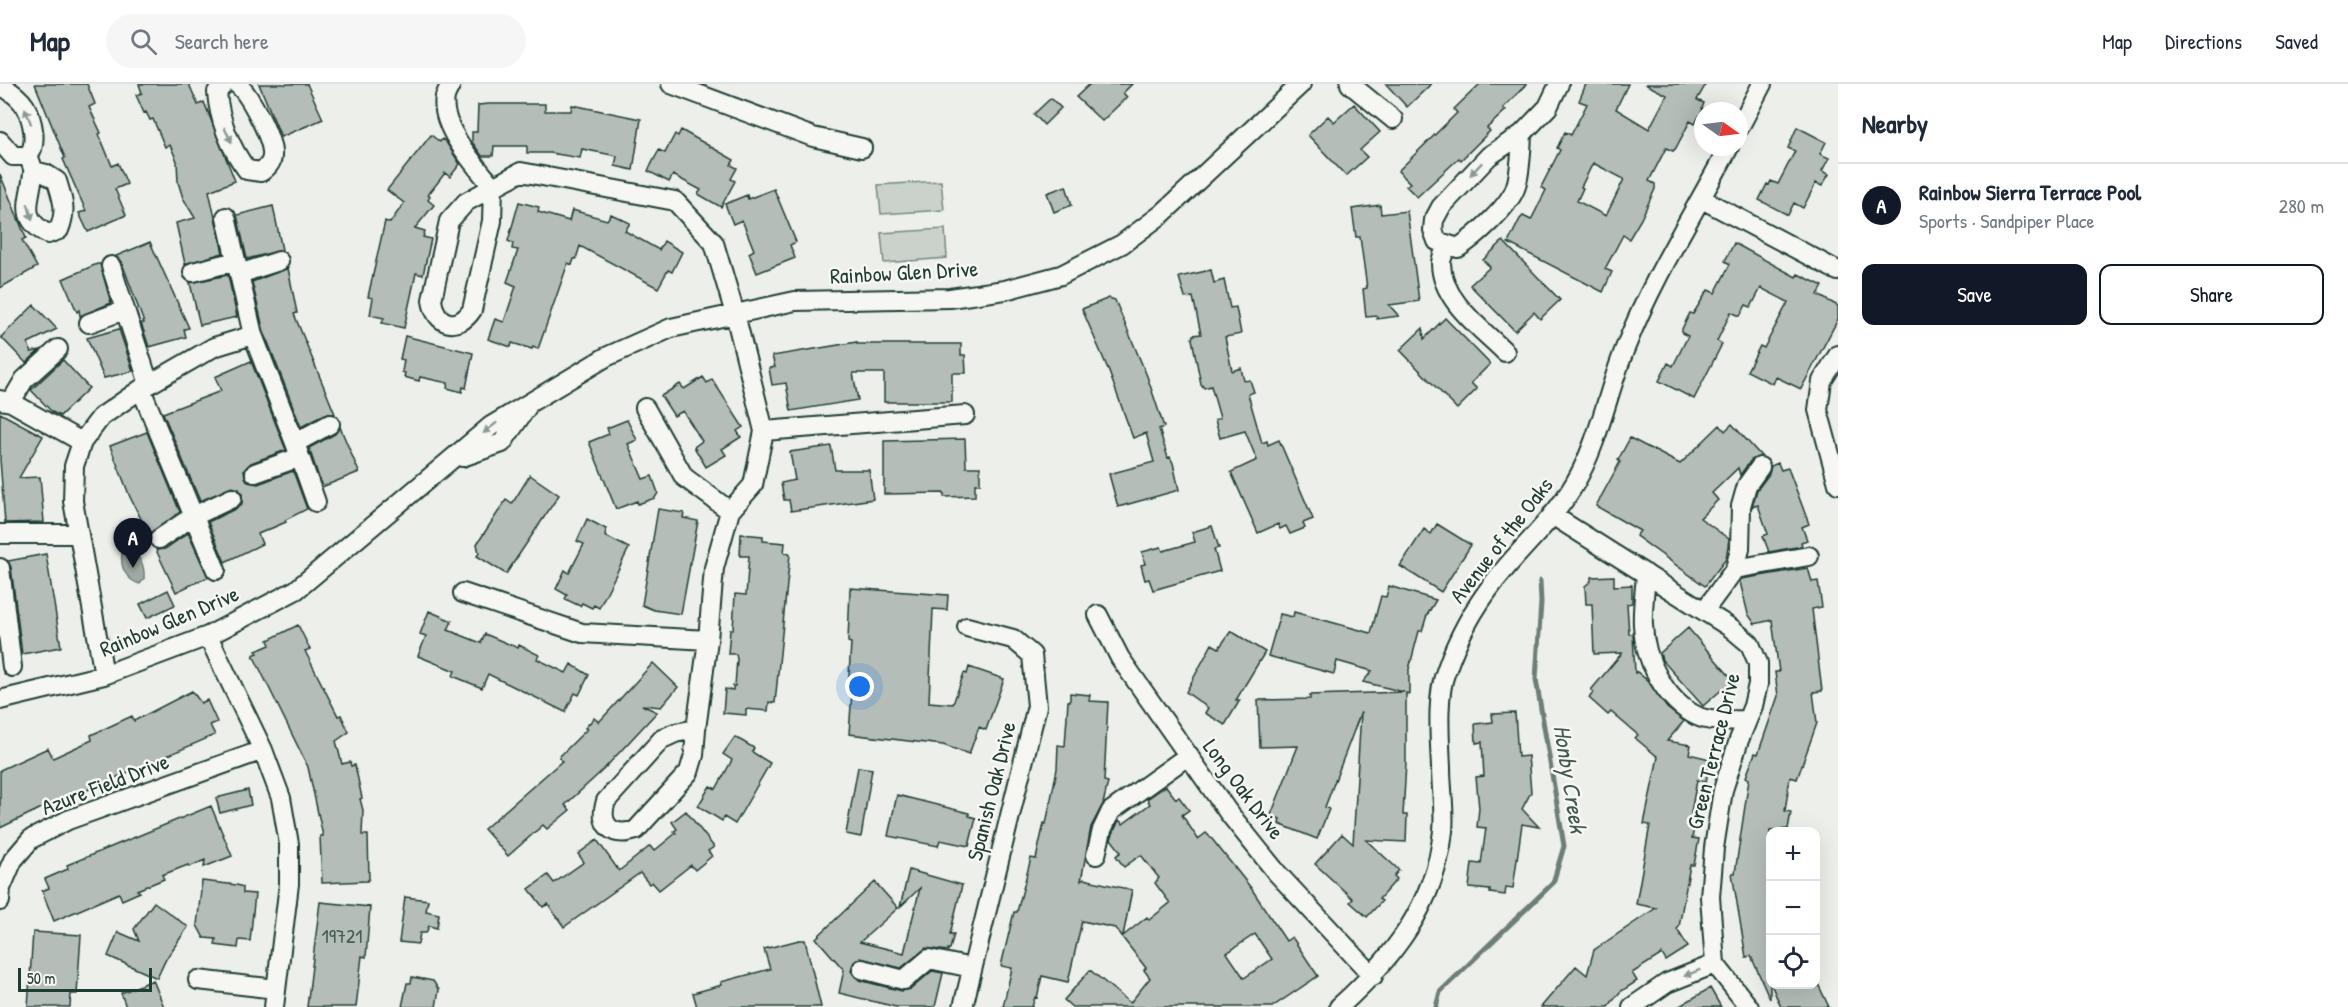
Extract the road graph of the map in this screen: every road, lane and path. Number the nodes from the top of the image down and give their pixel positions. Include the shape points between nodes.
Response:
1 (223, 84) edge
2 (237, 84) edge
3 (451, 84) edge
4 (671, 84) edge
5 (1300, 84) edge
6 (1350, 84) edge
7 (1559, 84) edge
8 (1762, 84) edge
9 (0, 85) edge
10 (1748, 111) edge
11 (1392, 119) dead end
12 (1522, 134) junction
13 (0, 141) edge
14 (862, 148) dead end
15 (1724, 156) edge
16 (492, 187) junction
17 (1702, 199) junction
18 (226, 217) dead end
19 (1448, 246) junction
20 (279, 261) dead end
21 (111, 266) dead end
22 (237, 267) junction
23 (1838, 271) edge
24 (193, 272) dead end
25 (125, 310) junction
26 (735, 314) junction
27 (89, 323) dead end
28 (253, 335) junction
29 (58, 349) dead end
30 (1505, 352) dead end
31 (1838, 355) edge
32 (145, 386) junction
33 (5, 401) edge
34 (645, 408) dead end
35 (965, 415) dead end
36 (330, 424) dead end
37 (764, 431) junction
38 (82, 442) junction
39 (298, 450) junction
40 (1760, 467) dead end
41 (255, 473) dead end
42 (1838, 484) edge
43 (232, 498) dead end
44 (316, 502) dead end
45 (730, 511) junction
46 (1552, 515) junction
47 (192, 517) junction
48 (0, 534) edge
49 (79, 534) junction
50 (159, 539) dead end
51 (1809, 556) dead end
52 (0, 568) edge
53 (1735, 569) junction
54 (216, 570) dead end
55 (1646, 574) junction
56 (463, 593) dead end
57 (3, 611) edge
58 (1704, 611) junction
59 (1098, 615) dead end
60 (967, 627) dead end
61 (207, 636) junction
62 (708, 640) junction
63 (12, 667) dead end
64 (104, 675) junction
65 (0, 700) edge
66 (1747, 720) junction
67 (696, 729) junction
68 (263, 750) junction
69 (1189, 755) junction
70 (1096, 855) dead end
71 (0, 901) edge
72 (1715, 964) junction
73 (972, 968) junction
74 (862, 969) dead end
75 (1373, 976) junction
76 (198, 980) dead end
77 (275, 998) edge
78 (963, 1007) edge
79 (1339, 1007) edge
80 (1632, 1007) edge
81 (1749, 1007) edge

1 -> 2 street via 217,92 223,125 247,170 261,172 269,166 272,153 251,100
3 - 16 street via 444,98 446,116 459,144
4 - 14 street via 813,137
5 - 26 street, Rainbow Glen Drive via 1162,214 1122,244 1061,275 1005,291 950,298 795,301
6 - 11 street
7 - 12 street via 1548,107
8 - 10 street
13 -> 9 street via 13,156 31,163 33,128 25,106
12 - 19 street via 1516,189 1472,239 1458,248
12 -> 19 street via 1489,156 1441,207 1433,230 1437,241
15 - 17 street, Avenue of the Oaks
16 - 16 street via 466,202 449,221 432,300 433,310 448,323 467,318 472,309 492,221
16 - 26 street via 521,172 675,201 714,243
17 - 23 street
17 - 46 street, Avenue of the Oaks via 1649,293 1625,347 1587,456 1575,483
18 - 22 street
19 - 30 street via 1441,262 1446,286
20 - 22 street
21 - 25 street
22 - 24 street
22 - 28 street
25 - 27 street
25 - 32 street
26 - 37 street
26 - 61 street, Rainbow Glen Drive via 671,328 606,357 532,400 502,443 451,461 296,590
28 - 32 street via 214,346
28 - 39 street
29 - 33 street
31 - 42 street via 1822,381 1818,411
32 - 38 street via 101,417
32 - 47 street
33 - 38 street
34 - 45 street via 684,477
35 - 37 street
36 - 39 street
37 - 45 street via 753,485
38 - 49 street via 73,477
39 - 41 street
39 - 44 street
40 - 53 street via 1747,485 1741,506 1740,549
43 - 47 street
45 - 62 street via 714,568
46 - 55 street, Green Terrace Drive
46 - 75 street, Avenue of the Oaks via 1495,581 1466,624 1444,673 1439,720 1443,831 1426,897 1404,938
47 - 50 street
47 - 54 street
48 - 49 street
49 - 64 street
51 - 53 street
52 - 57 street
53 - 58 street
55 - 58 street, Green Terrace Drive
55 - 66 street via 1642,626 1654,670 1667,690 1698,717
56 - 62 street via 582,633
57 - 63 street
58 - 66 street, Green Terrace Drive via 1750,644 1758,663 1758,684
59 - 69 street, Long Oak Drive via 1120,658
60 - 73 street, Spanish Oak Drive via 1013,639 1032,655 1037,706
61 - 64 street, Rainbow Glen Drive
61 - 68 street
62 - 67 street
64 - 65 street, Rainbow Glen Drive
66 - 72 street, Green Terrace Drive via 1723,790 1714,848 1710,897
67 - 67 street via 662,739 606,801 602,812 605,823 614,831 625,834 636,830 689,772
68 - 71 street, Azure Field Drive via 68,820 32,839 13,860
68 - 77 street via 281,798 290,844
69 - 70 street via 1111,811
69 - 75 street, Long Oak Drive via 1277,873
72 -> 80 street via 1667,983
72 - 81 street
73 - 74 street via 929,958 904,980
73 - 78 street, Spanish Oak Drive
75 - 79 street, Avenue of the Oaks
76 - 77 street

